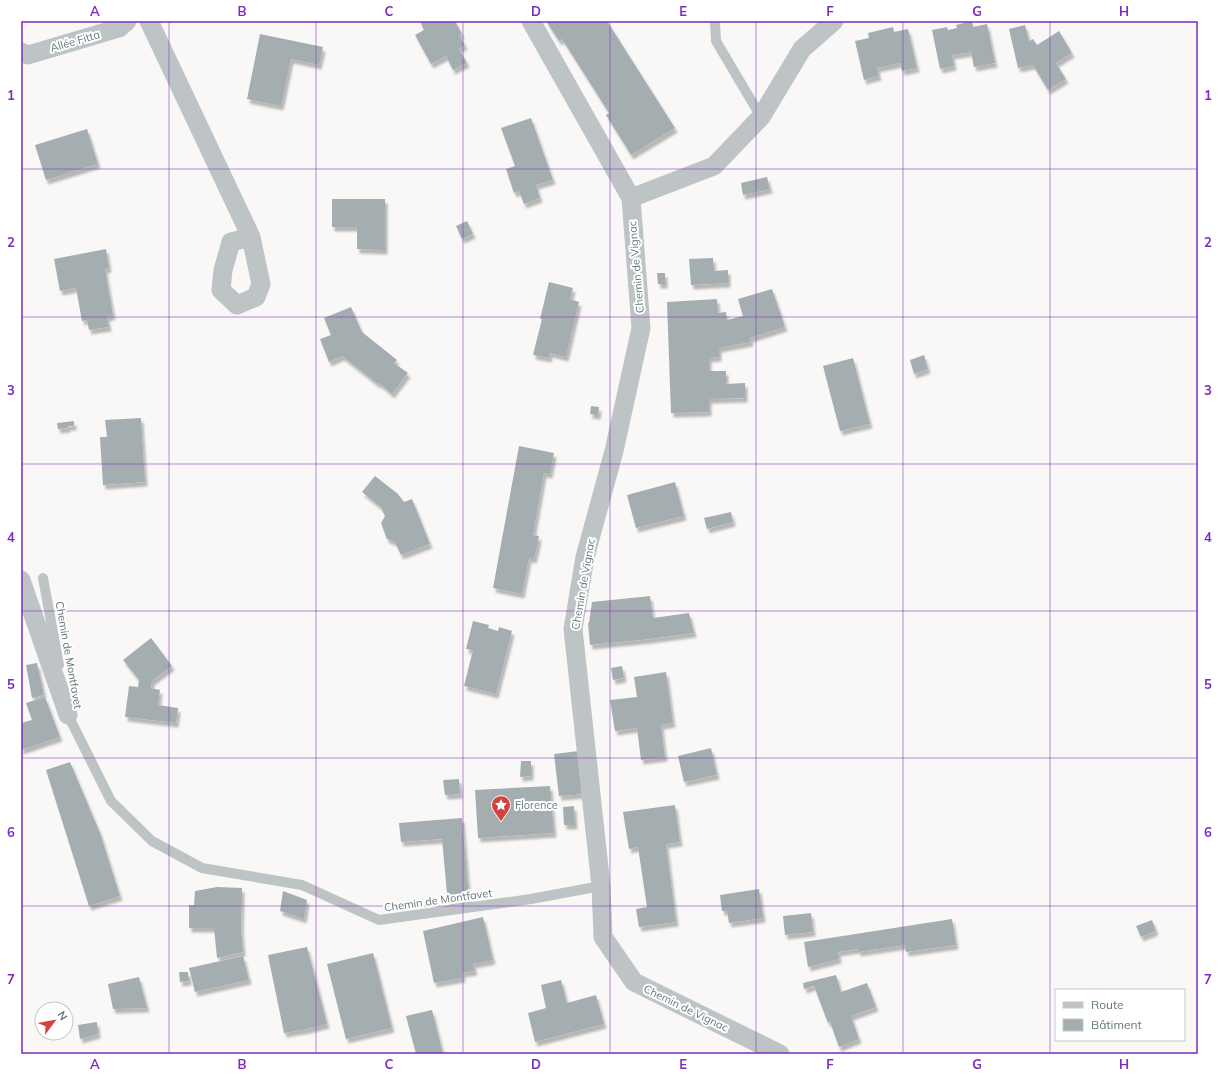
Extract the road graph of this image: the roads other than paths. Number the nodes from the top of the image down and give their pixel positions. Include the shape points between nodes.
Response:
1 (127, 21) edge
2 (149, 21) edge
3 (531, 21) edge
4 (715, 21) edge
5 (834, 21) edge
6 (21, 52) edge
7 (761, 117) junction
8 (630, 198) junction
9 (251, 237) dead end
10 (43, 578) dead end
11 (21, 580) edge
12 (68, 715) junction
13 (601, 886) junction
14 (780, 1054) edge

1 - 6 street, Allée Fitta via 119,28 28,55
2 - 9 street
3 - 8 street, Chemin de Vignac
4 - 7 lane via 716,41
5 - 7 street via 802,49
7 - 8 street via 714,166
8 - 13 street, Chemin de Vignac via 641,328 614,451 585,557 573,629
10 - 12 lane, Chemin de Montfavet
11 - 12 street
12 - 13 lane, Chemin de Montfavet via 111,801 152,841 202,868 302,885 379,920 531,899
13 - 14 street, Chemin de Vignac via 603,937 634,982

